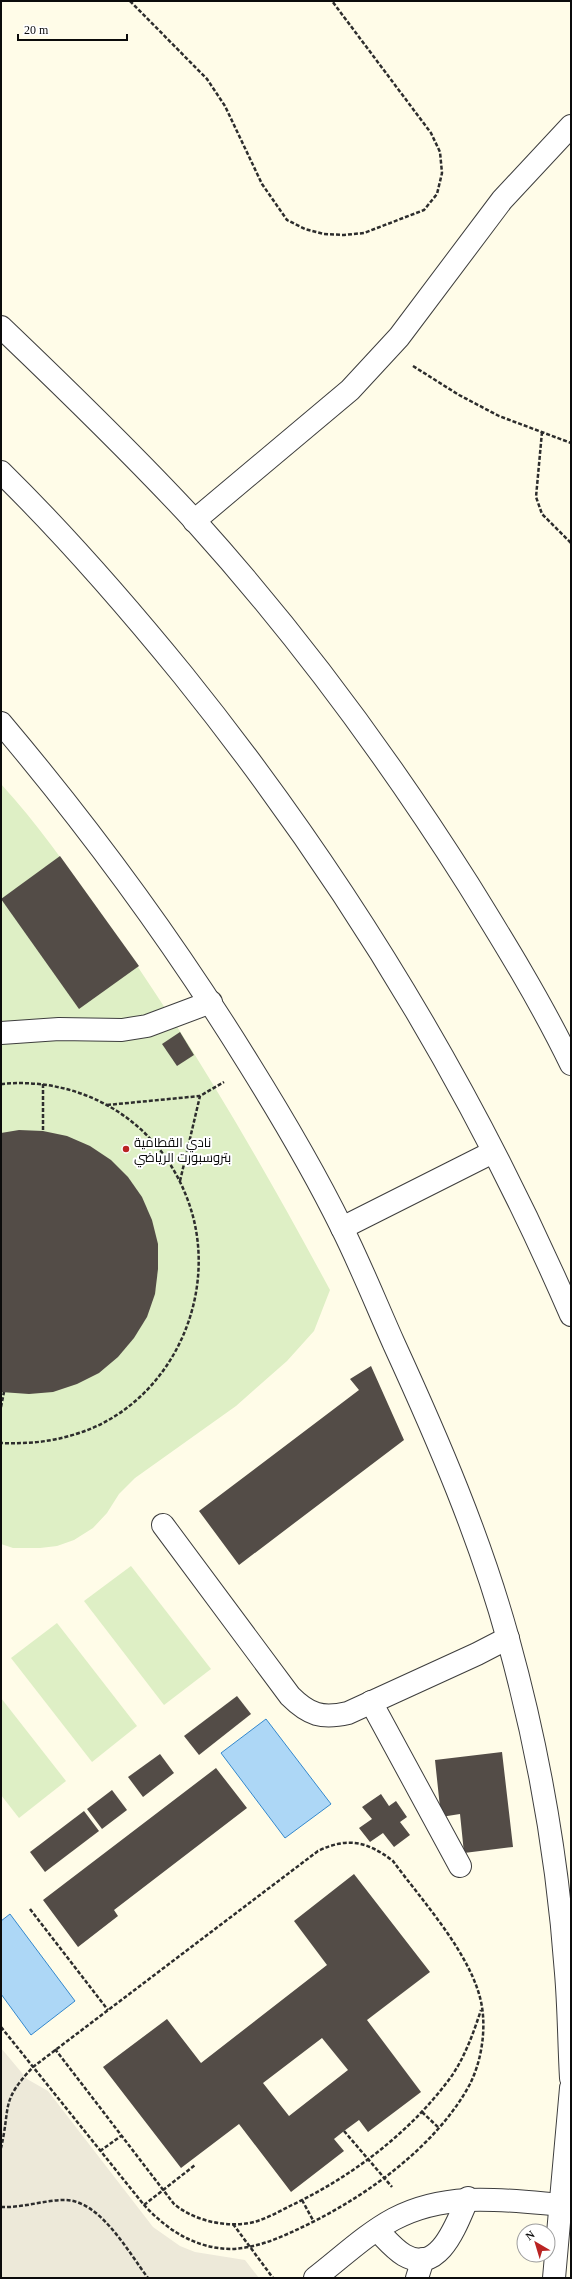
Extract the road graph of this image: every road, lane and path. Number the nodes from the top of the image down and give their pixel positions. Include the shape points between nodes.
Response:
1 (130, 1) edge
2 (332, 1) edge
3 (571, 126) edge
4 (1, 327) edge
5 (387, 350) junction
6 (542, 432) junction
7 (571, 443) edge
8 (1, 472) edge
9 (194, 521) junction
10 (571, 543) edge
11 (1, 723) edge
12 (211, 1002) junction
13 (1, 1033) edge
14 (571, 1064) edge
15 (1, 1084) edge
16 (43, 1084) junction
17 (107, 1105) junction
18 (43, 1131) dead end
19 (493, 1152) junction
20 (180, 1181) junction
21 (342, 1228) junction
22 (571, 1316) edge
23 (4, 1392) dead end
24 (1, 1407) edge
25 (1, 1443) edge
26 (163, 1525) dead end
27 (508, 1638) junction
28 (372, 1702) junction
29 (460, 1866) dead end
30 (30, 1909) dead end
31 (482, 2008) junction
32 (108, 2010) junction
33 (1, 2027) edge
34 (55, 2050) junction
35 (32, 2067) junction
36 (571, 2078) edge
37 (571, 2088) edge
38 (422, 2112) junction
39 (439, 2128) junction
40 (344, 2131) dead end
41 (121, 2136) junction
42 (1, 2148) edge
43 (100, 2151) junction
44 (369, 2160) junction
45 (195, 2165) dead end
46 (384, 2178) junction
47 (163, 2190) junction
48 (468, 2198) junction
49 (302, 2200) junction
50 (144, 2205) junction
51 (562, 2205) junction
52 (1, 2207) edge
53 (411, 2211) junction
54 (314, 2222) junction
55 (232, 2224) junction
56 (377, 2230) junction
57 (250, 2247) junction
58 (420, 2268) edge
59 (148, 2278) edge
60 (273, 2278) edge
61 (315, 2278) edge
62 (554, 2278) edge

1 - 2 path via 207,79 225,106 262,184 287,220 305,229 324,234 344,235 364,233 424,210 437,194 442,173 440,152 431,133
3 - 5 street via 502,200 400,337
4 - 9 street via 114,436
5 - 6 path via 459,395 499,416
5 - 9 street via 350,390
6 - 7 path
6 - 10 path via 536,497 542,514
8 - 19 street via 127,606 238,745 305,838 372,940 435,1044
9 - 14 street via 282,623 359,722 417,806 497,931
11 - 12 street via 131,886
12 - 13 street via 147,1026 122,1030 59,1028
12 - 21 street via 294,1137
15 - 16 path
16 - 17 path via 87,1096
16 - 18 path
17 - 20 path via 150,1137
17 - 20 path via 200,1096
19 - 21 street
19 - 22 street
20 - 25 path via 191,1207 198,1234 198,1290 189,1324 166,1368 148,1390 103,1423 77,1434 49,1441
21 - 27 street via 439,1441 476,1539
23 - 24 path
26 - 28 street via 290,1696 302,1707 316,1715 332,1717
27 - 28 street
27 - 36 street via 534,1749 554,1860 566,1972
28 - 29 street
30 - 32 path
31 - 32 path via 467,1962 393,1861 366,1844 349,1842 333,1844 318,1851
31 - 38 path via 462,2057 449,2080
31 - 39 path via 480,2056 470,2082
32 - 34 path
33 - 35 path
34 - 35 path
34 - 41 path
35 - 42 path via 14,2084 5,2099
35 - 43 path
37 - 51 street
38 - 39 path
38 - 44 path
39 - 46 path
40 - 44 path
41 - 43 path
41 - 47 path
43 - 50 path
44 - 46 path
44 - 49 path
45 - 47 path
46 - 53 path
46 - 54 path
47 - 50 path
47 - 55 path via 174,2204 187,2213 212,2222
48 - 51 street
48 - 53 street via 436,2203
48 - 58 street via 449,2240
49 - 54 path
49 - 55 path via 260,2220
50 - 57 path via 174,2232 192,2241 230,2249
51 - 62 street
52 - 59 path via 16,2208 68,2200 91,2208 102,2217
53 - 56 street
54 - 57 path
55 - 57 path
56 - 58 street
56 - 61 street
57 - 60 path

